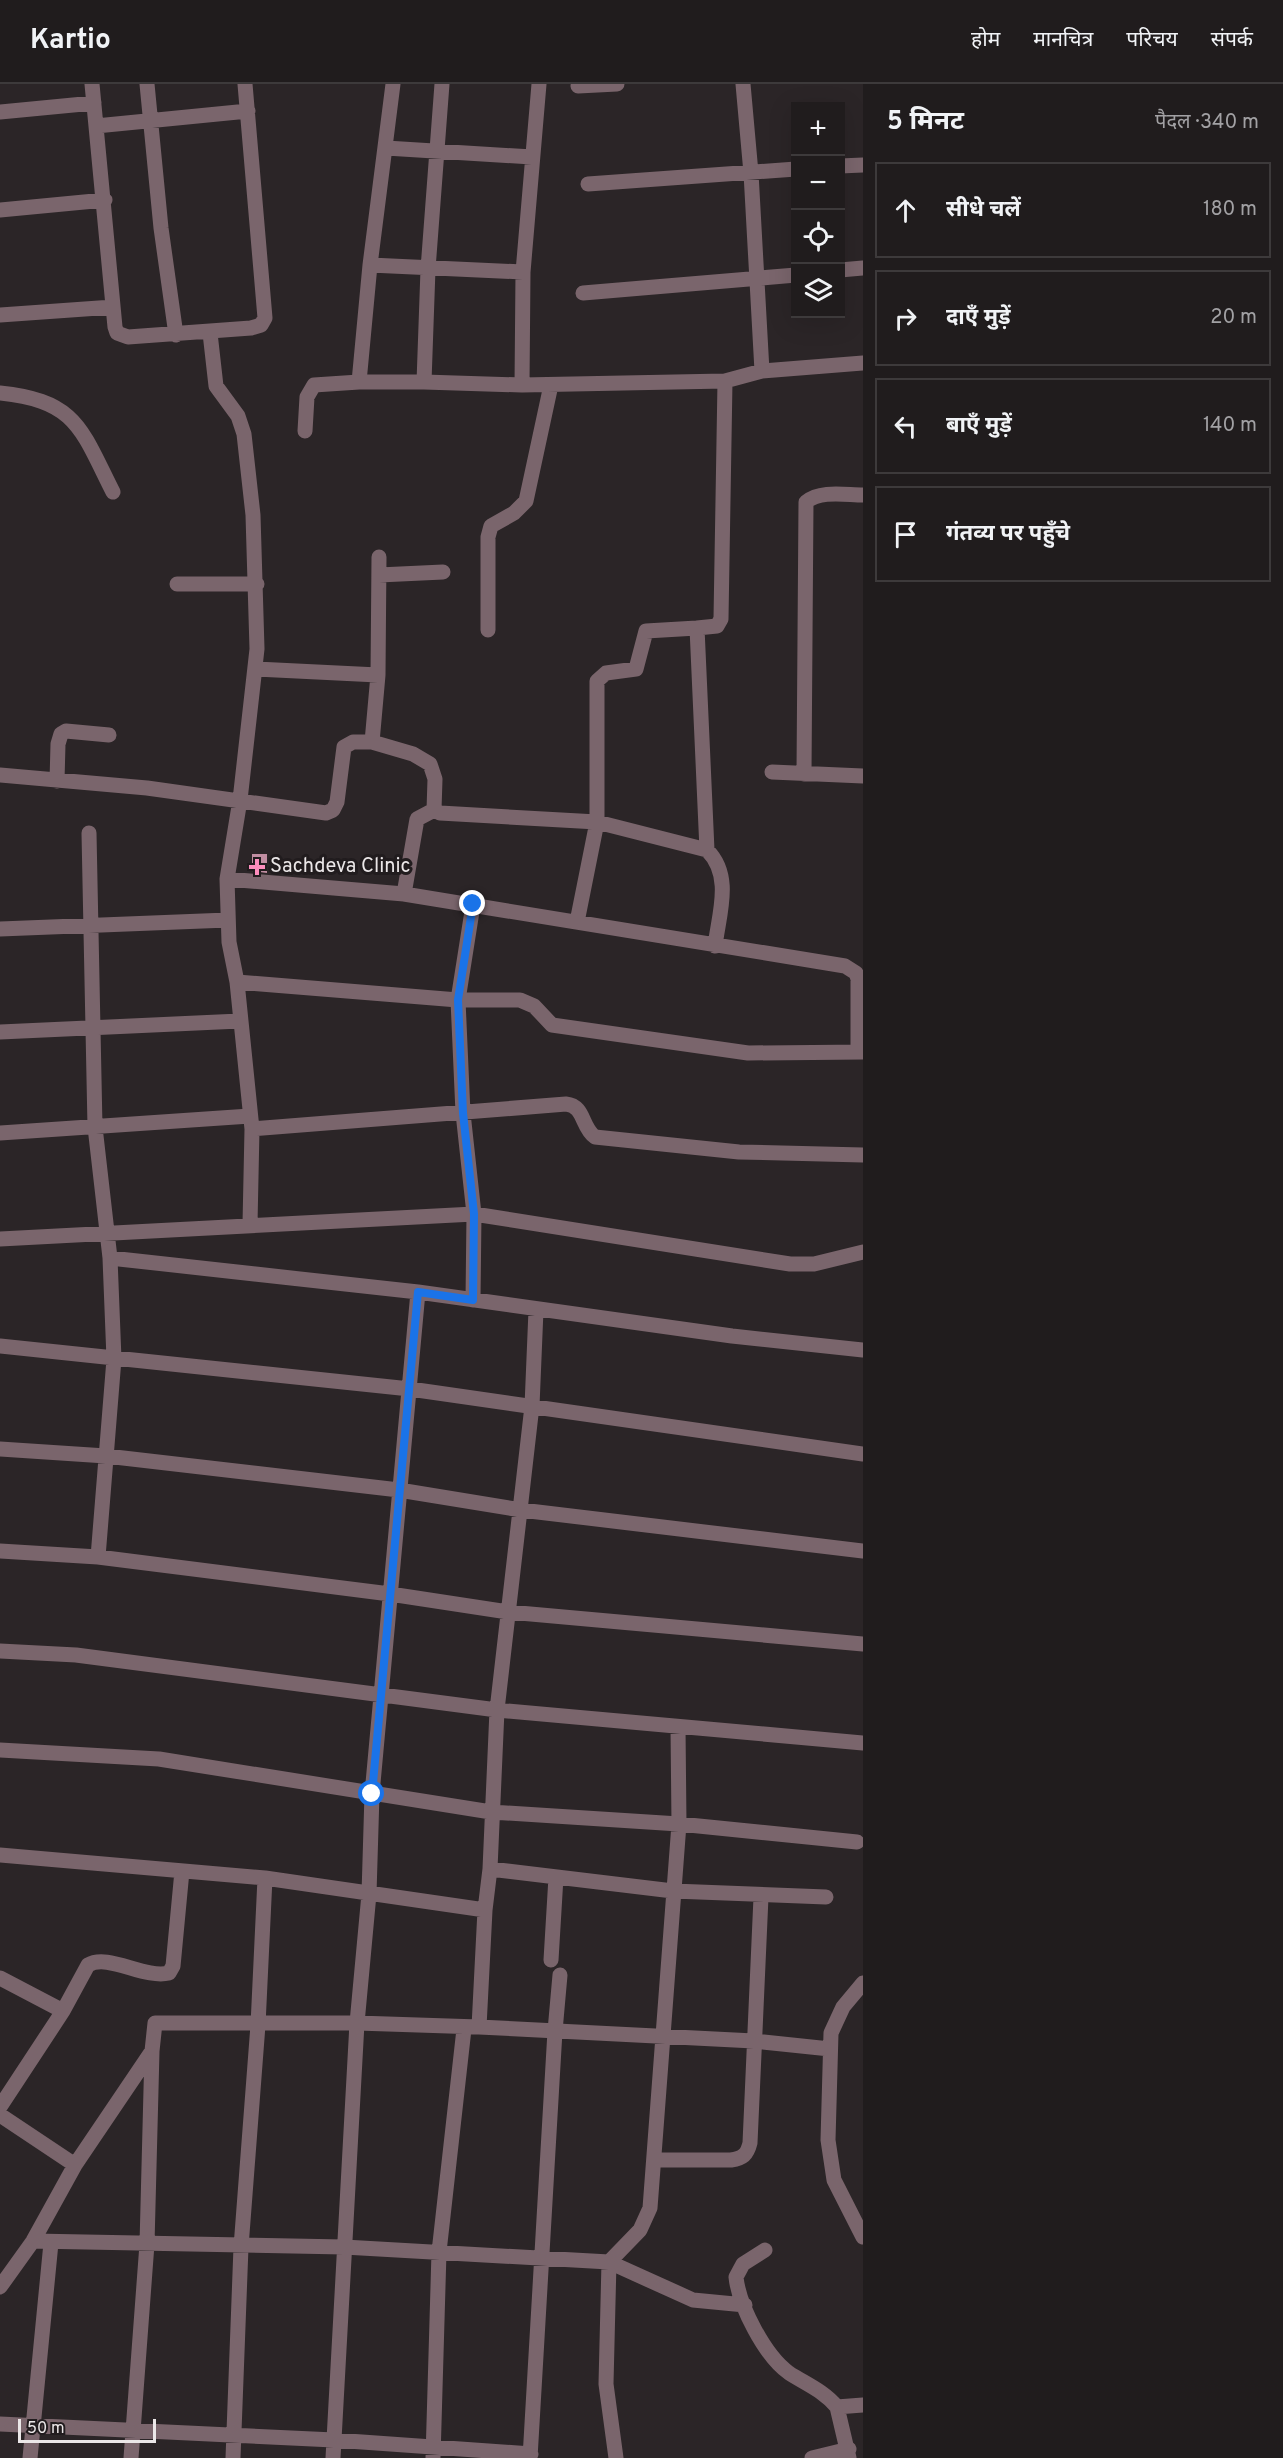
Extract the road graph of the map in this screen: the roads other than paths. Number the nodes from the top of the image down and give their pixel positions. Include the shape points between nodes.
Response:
1 (92, 84) edge
2 (147, 84) edge
3 (245, 84) edge
4 (393, 84) edge
5 (442, 84) edge
6 (538, 84) edge
7 (617, 84) edge
8 (742, 84) edge
9 (578, 86) dead end
10 (94, 103) junction
11 (248, 111) junction
12 (0, 112) edge
13 (150, 120) junction
14 (96, 126) junction
15 (386, 148) junction
16 (436, 152) junction
17 (532, 157) junction
18 (863, 165) edge
19 (845, 166) edge
20 (791, 170) edge
21 (751, 172) junction
22 (588, 184) dead end
23 (105, 200) junction
24 (0, 210) edge
25 (370, 265) junction
26 (863, 268) edge
27 (428, 269) junction
28 (845, 270) edge
29 (523, 272) junction
30 (791, 275) edge
31 (758, 278) junction
32 (583, 293) dead end
33 (113, 307) junction
34 (0, 315) edge
35 (210, 333) junction
36 (176, 335) junction
37 (863, 363) edge
38 (762, 371) junction
39 (725, 381) junction
40 (359, 382) junction
41 (424, 382) junction
42 (522, 385) junction
43 (551, 385) junction
44 (0, 393) edge
45 (305, 431) dead end
46 (113, 492) dead end
47 (863, 495) edge
48 (379, 557) dead end
49 (442, 572) dead end
50 (379, 575) junction
51 (177, 584) dead end
52 (257, 584) junction
53 (697, 628) junction
54 (488, 630) dead end
55 (256, 669) junction
56 (378, 675) junction
57 (109, 735) dead end
58 (372, 742) junction
59 (772, 772) dead end
60 (804, 774) junction
61 (0, 775) edge
62 (863, 776) edge
63 (57, 781) junction
64 (240, 800) junction
65 (434, 810) junction
66 (597, 822) junction
67 (89, 833) dead end
68 (707, 850) junction
69 (227, 879) junction
70 (404, 894) junction
71 (473, 904) junction
72 (228, 920) junction
73 (577, 922) junction
74 (91, 924) junction
75 (0, 929) edge
76 (715, 946) junction
77 (237, 982) junction
78 (458, 1000) junction
79 (240, 1021) junction
80 (94, 1026) junction
81 (0, 1032) edge
82 (861, 1052) edge
83 (463, 1113) junction
84 (251, 1122) junction
85 (95, 1127) junction
86 (0, 1133) edge
87 (863, 1155) edge
88 (474, 1214) junction
89 (250, 1224) junction
90 (108, 1235) junction
91 (0, 1239) edge
92 (863, 1252) edge
93 (110, 1258) junction
94 (418, 1292) junction
95 (473, 1300) junction
96 (536, 1310) junction
97 (0, 1346) edge
98 (863, 1350) edge
99 (114, 1359) junction
100 (410, 1389) junction
101 (532, 1406) junction
102 (0, 1449) edge
103 (863, 1454) edge
104 (106, 1456) junction
105 (399, 1490) junction
106 (521, 1510) junction
107 (0, 1551) edge
108 (863, 1551) edge
109 (98, 1557) junction
110 (390, 1594) junction
111 (508, 1612) junction
112 (863, 1644) edge
113 (0, 1651) edge
114 (382, 1696) junction
115 (497, 1710) junction
116 (678, 1727) junction
117 (863, 1743) edge
118 (0, 1750) edge
119 (372, 1794) junction
120 (490, 1812) junction
121 (680, 1824) junction
122 (857, 1842) dead end
123 (0, 1855) edge
124 (490, 1869) junction
125 (182, 1870) junction
126 (556, 1877) junction
127 (265, 1878) junction
128 (673, 1891) junction
129 (369, 1894) junction
130 (761, 1897) junction
131 (826, 1897) dead end
132 (485, 1910) junction
133 (551, 1960) dead end
134 (560, 1975) dead end
135 (0, 1978) edge
136 (863, 1983) edge
137 (63, 2011) junction
138 (357, 2023) junction
139 (258, 2025) junction
140 (471, 2028) junction
141 (555, 2031) junction
142 (663, 2038) junction
143 (754, 2041) junction
144 (830, 2049) junction
145 (152, 2051) junction
146 (0, 2106) edge
147 (0, 2115) edge
148 (654, 2160) junction
149 (75, 2165) junction
150 (863, 2237) edge
151 (33, 2241) junction
152 (51, 2243) junction
153 (147, 2244) junction
154 (241, 2247) junction
155 (344, 2247) junction
156 (765, 2250) dead end
157 (439, 2252) junction
158 (542, 2260) junction
159 (609, 2262) junction
160 (0, 2287) edge
161 (745, 2305) junction
162 (863, 2405) edge
163 (837, 2407) junction
164 (0, 2424) edge
165 (31, 2425) junction
166 (134, 2428) junction
167 (235, 2434) junction
168 (334, 2440) junction
169 (433, 2452) edge
170 (849, 2453) edge
171 (531, 2456) edge
172 (30, 2458) edge
173 (131, 2458) edge
174 (233, 2458) edge
175 (333, 2458) edge
176 (616, 2458) edge
177 (812, 2458) edge

1 - 10 street
2 - 13 street
3 - 11 street
4 - 15 street
5 - 16 street
6 - 17 street
7 - 9 street
8 - 21 street
10 - 12 street
10 - 14 street
11 - 13 street
11 - 35 street via 265,318 261,325 251,328
13 - 14 street
13 - 36 street
14 - 23 street
15 - 16 street
15 - 25 street
16 - 17 street
16 - 27 street
17 - 29 street
18 - 19 street
20 - 21 street
21 - 22 street
21 - 31 street
23 - 24 street
23 - 33 street
25 - 27 street
25 - 40 street
26 - 28 street
27 - 29 street
27 - 41 street
29 - 42 street
30 - 31 street
31 - 32 street
31 - 38 street
33 - 34 street
33 - 36 street via 117,333 122,336
35 - 36 street
35 - 52 street via 216,386 238,416 244,434
37 - 38 street
38 - 39 street
39 - 43 street
39 - 53 street via 721,619 717,626
40 - 41 street
40 - 45 street via 314,385 307,397
41 - 42 street
42 - 43 street
43 - 54 street via 526,501 491,526 488,537
44 - 46 street via 30,396 63,411 84,437
47 - 60 street via 813,496 806,502
48 - 50 street
49 - 50 street
50 - 56 street
51 - 52 street
52 - 55 street
53 - 66 street via 646,631 636,669 606,674 597,681
53 - 68 street
55 - 56 street
55 - 64 street
56 - 58 street
57 - 63 street via 66,731 61,734
58 - 64 street via 353,742 344,747 333,810 326,813
58 - 65 street via 407,751 430,764 435,779
59 - 60 street
60 - 62 street
61 - 63 street
63 - 64 street
64 - 69 street
65 - 66 street
65 - 70 street via 417,819
66 - 68 street
66 - 73 street
67 - 74 street
68 - 76 street via 720,865 723,882
69 - 70 street
69 - 72 street
70 - 71 street
71 - 73 street
71 - 78 street
72 - 74 street
72 - 77 street
73 - 76 street
74 - 75 street
74 - 80 street
76 - 82 street via 851,968 858,980
77 - 78 street
77 - 79 street
78 - 82 street via 520,1000 534,1006 552,1025 748,1053
78 - 83 street
79 - 80 street
79 - 84 street
80 - 81 street
80 - 85 street
83 - 84 street
83 - 87 street via 573,1105 580,1110 587,1132 595,1137 739,1152
83 - 88 street
84 - 85 street
84 - 89 street
85 - 86 street
85 - 90 street
88 - 89 street
88 - 92 street via 790,1264 814,1264
88 - 95 street
89 - 90 street
90 - 91 street
90 - 93 street
93 - 94 street
93 - 99 street
94 - 95 street
94 - 100 street
95 - 96 street
96 - 98 street
96 - 101 street
97 - 99 street
99 - 100 street
99 - 104 street
100 - 101 street
100 - 105 street
101 - 103 street
101 - 106 street
102 - 104 street
104 - 105 street
104 - 109 street
105 - 106 street
105 - 110 street
106 - 108 street
106 - 111 street
107 - 109 street
109 - 110 street
110 - 111 street
110 - 114 street
111 - 112 street
111 - 115 street
113 - 114 street via 76,1655
114 - 115 street
114 - 119 street
115 - 116 street
115 - 120 street
116 - 117 street
116 - 121 street
118 - 119 street via 159,1759
119 - 120 street
119 - 129 street
120 - 121 street
120 - 124 street
121 - 122 street
121 - 128 street
123 - 125 street
124 - 126 street
124 - 132 street
125 - 127 street
125 - 137 street via 169,1973 153,1974 93,1962
126 - 128 street
126 - 133 street
127 - 129 street
127 - 139 street
128 - 130 street
128 - 142 street
129 - 132 street
129 - 138 street
130 - 131 street
130 - 143 street
132 - 140 street
134 - 141 street
135 - 137 street
136 - 144 street via 835,2020
137 - 146 street
138 - 139 street
138 - 140 street
138 - 155 street
139 - 145 street via 155,2023
139 - 154 street
140 - 141 street
140 - 157 street
141 - 142 street
141 - 158 street
142 - 143 street
142 - 148 street
143 - 144 street
143 - 148 street via 747,2153 731,2160
144 - 150 street via 830,2167 843,2202
145 - 149 street
145 - 153 street
147 - 149 street
148 - 159 street via 647,2218
149 - 151 street
151 - 152 street
151 - 160 street
152 - 153 street
152 - 165 street
153 - 154 street
153 - 166 street
154 - 155 street
154 - 167 street
155 - 157 street
155 - 168 street
156 - 161 street via 738,2270 737,2285
157 - 158 street
157 - 169 street
158 - 159 street
158 - 171 street
159 - 161 street via 693,2300
159 - 176 street via 606,2384
161 - 163 street via 761,2341 778,2363 828,2396
162 - 163 street
163 - 170 street
164 - 165 street
165 - 166 street
165 - 172 street
166 - 167 street
166 - 173 street
167 - 168 street
167 - 174 street
168 - 169 street
168 - 175 street
169 - 171 street
170 - 177 street

